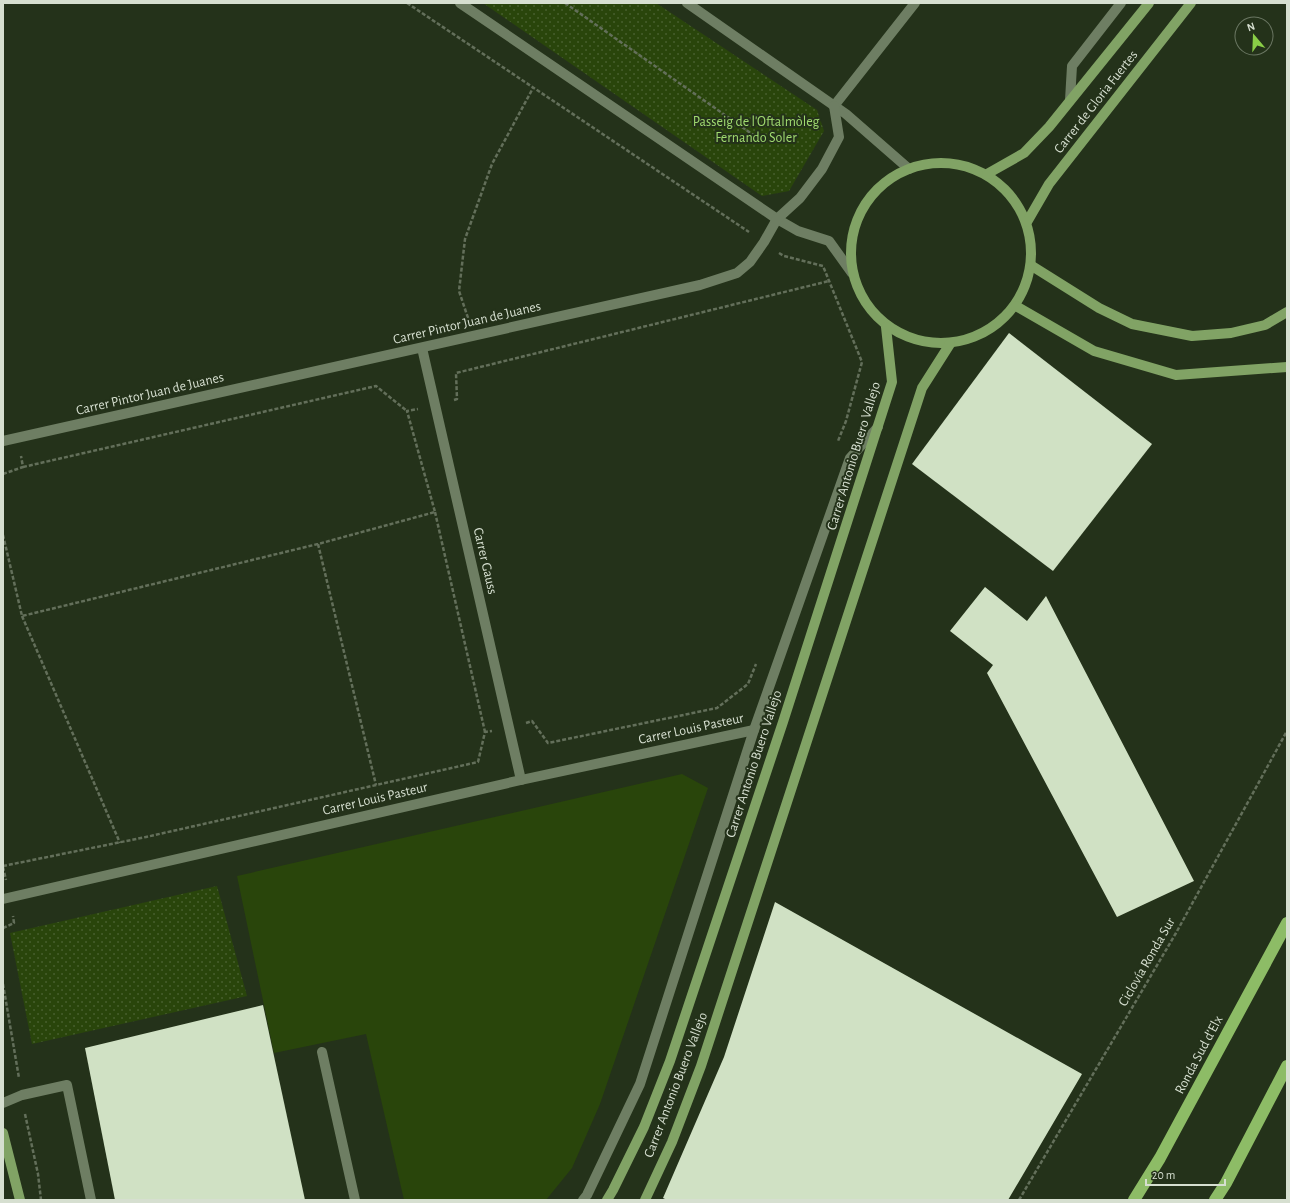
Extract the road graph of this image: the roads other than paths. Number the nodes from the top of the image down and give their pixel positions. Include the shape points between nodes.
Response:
1 (460, 3) edge
2 (687, 3) edge
3 (915, 3) edge
4 (1121, 3) edge
5 (1149, 3) edge
6 (1191, 3) edge
7 (1070, 100) junction
8 (834, 106) junction
9 (909, 168) junction
10 (987, 174) junction
11 (777, 220) junction
12 (1027, 222) junction
13 (1032, 266) junction
14 (852, 273) junction
15 (1016, 306) junction
16 (1287, 312) edge
17 (886, 327) junction
18 (950, 344) junction
19 (422, 348) junction
20 (1287, 367) edge
21 (878, 427) junction
22 (3, 441) edge
23 (754, 730) junction
24 (521, 780) junction
25 (3, 899) edge
26 (1287, 923) edge
27 (322, 1052) dead end
28 (1287, 1066) edge
29 (3, 1103) edge
30 (3, 1132) edge
31 (20, 1200) edge
32 (91, 1200) edge
33 (355, 1200) edge
34 (583, 1200) edge
35 (607, 1200) edge
36 (645, 1200) edge
37 (1134, 1200) edge
38 (1215, 1200) edge

1 - 11 street
2 - 8 street
3 - 8 street
4 - 7 street, Carrer de Gloria Fuertes via 1072,66
5 - 7 main road, Carrer de Gloria Fuertes
6 - 12 main road, Carrer de Gloria Fuertes via 1049,184
7 - 10 main road, Carrer de Gloria Fuertes via 1024,153
8 - 9 street
8 - 11 street, Carrer Pintor Juan de Juanes via 839,137 822,169 805,192
9 - 10 main road via 935,163 962,165
9 - 14 main road via 881,185 861,210 851,241
10 - 12 main road via 1011,195
11 - 14 street via 798,231 829,241
11 - 19 street, Carrer Pintor Juan de Juanes via 750,262 736,273 700,285
12 - 13 main road
13 - 15 main road
13 - 16 main road via 1099,308 1132,324 1192,336 1230,333 1265,325
14 - 17 main road via 864,303
15 - 18 main road via 987,333
15 - 20 main road via 1094,351 1176,375
17 - 18 main road via 917,341
17 - 21 main road, Carrer Antonio Buero Vallejo via 892,382
18 - 36 main road, Carrer Antonio Buero Vallejo via 922,388 700,1066 672,1142
19 - 22 street, Carrer Pintor Juan de Juanes
19 - 24 street, Carrer Gauss
21 - 23 street via 850,458
21 - 35 main road, Carrer Antonio Buero Vallejo via 786,715 670,1061 644,1127
23 - 24 street, Carrer Louis Pasteur
23 - 34 street via 640,1084
24 - 25 street, Carrer Louis Pasteur
26 - 37 highway, Ronda Sud d'Elx via 1160,1158
27 - 33 street
28 - 38 highway
29 - 32 street via 22,1095 67,1085
30 - 31 main road

